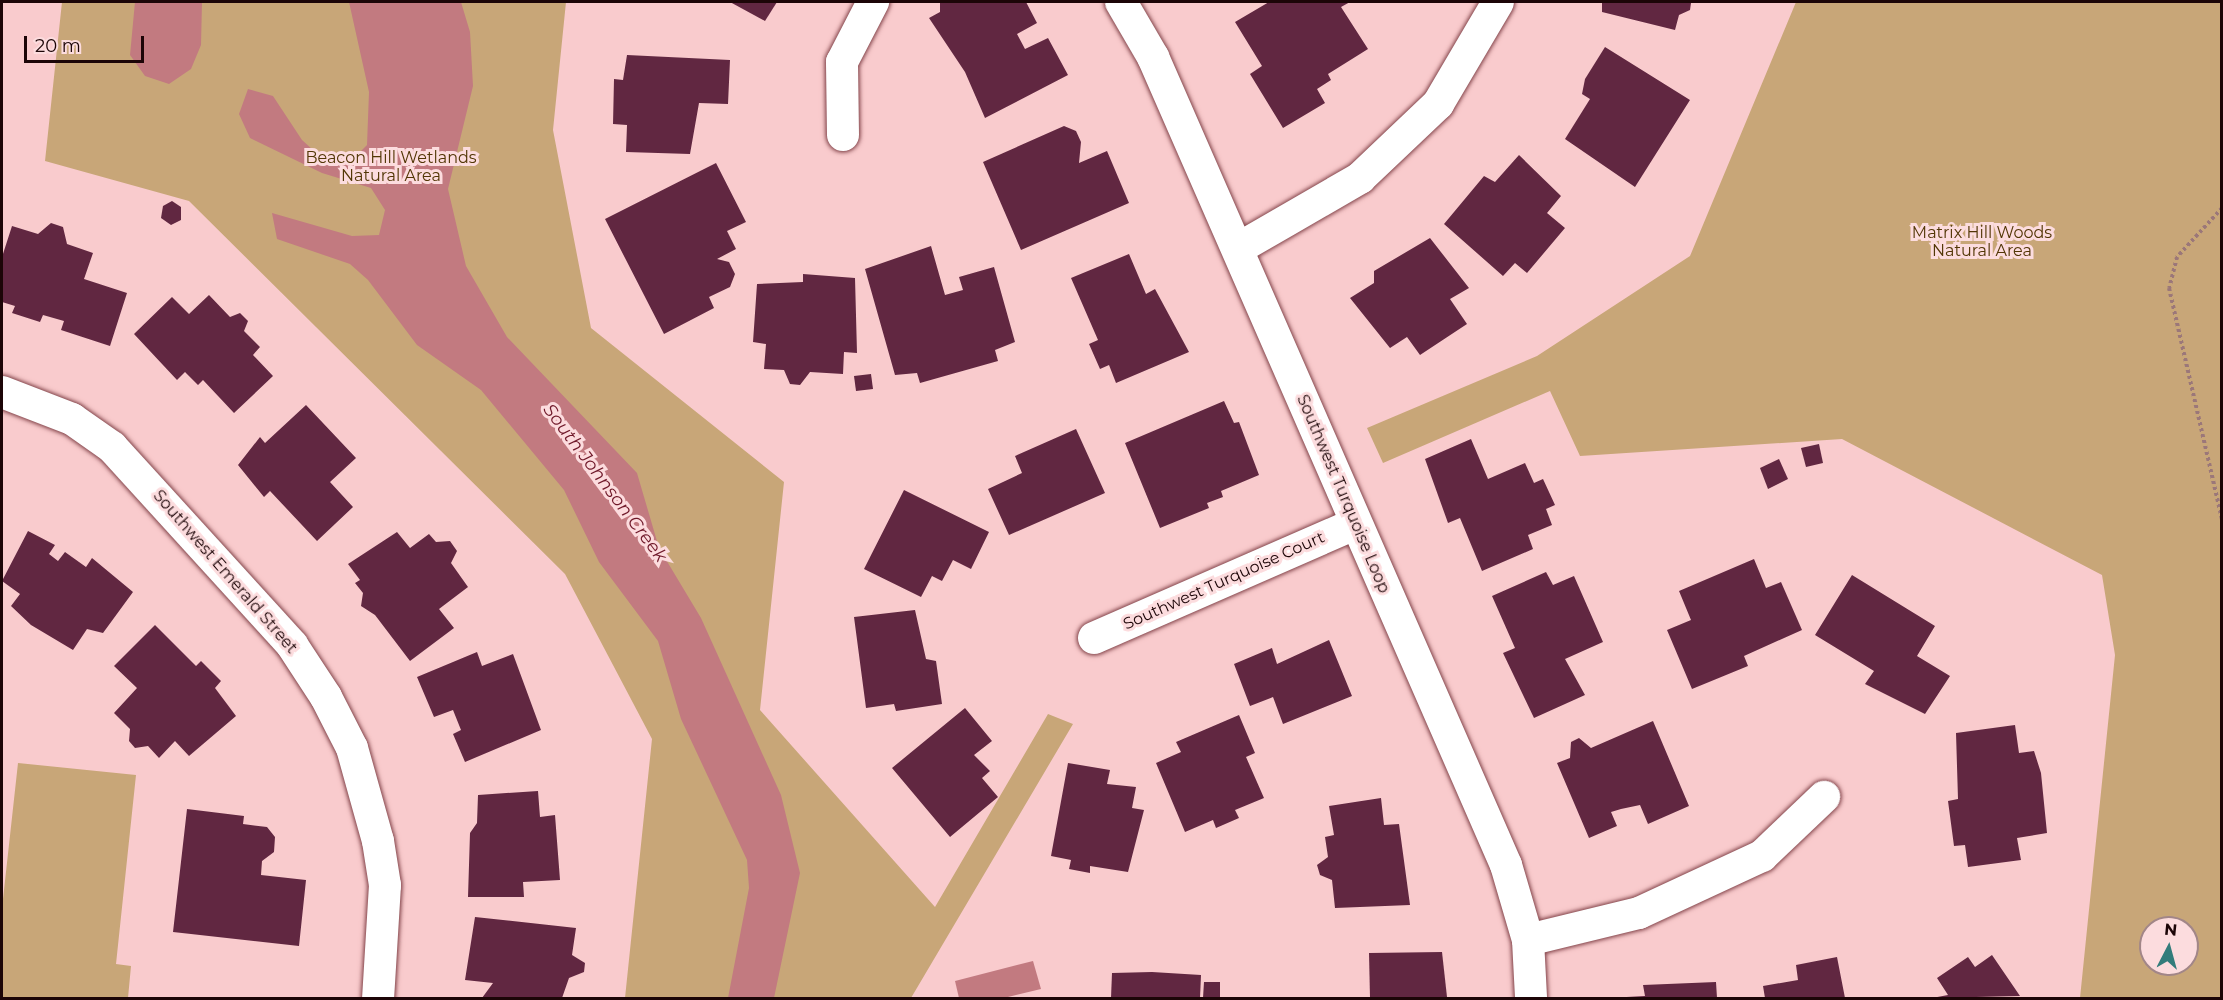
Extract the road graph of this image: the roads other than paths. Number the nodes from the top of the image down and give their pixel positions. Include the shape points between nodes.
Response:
1 (873, 2) edge
2 (1121, 2) edge
3 (1498, 2) edge
4 (843, 135) dead end
5 (1239, 248) junction
6 (2, 392) edge
7 (1355, 524) junction
8 (1094, 638) dead end
9 (1824, 797) dead end
10 (1528, 940) junction
11 (378, 999) edge
12 (1531, 999) edge

1 - 4 street via 842,62
2 - 5 street, Southwest Turquoise Loop via 1153,57
3 - 5 street via 1438,104 1360,178
5 - 7 street, Southwest Turquoise Loop
6 - 11 street, Southwest Emerald Street via 72,419 112,447 292,645 326,697 352,748 378,841 385,885
7 - 8 street, Southwest Turquoise Court
7 - 10 street, Southwest Turquoise Loop via 1506,865
9 - 10 street via 1762,856 1639,913
10 - 12 street, Southwest Turquoise Loop

